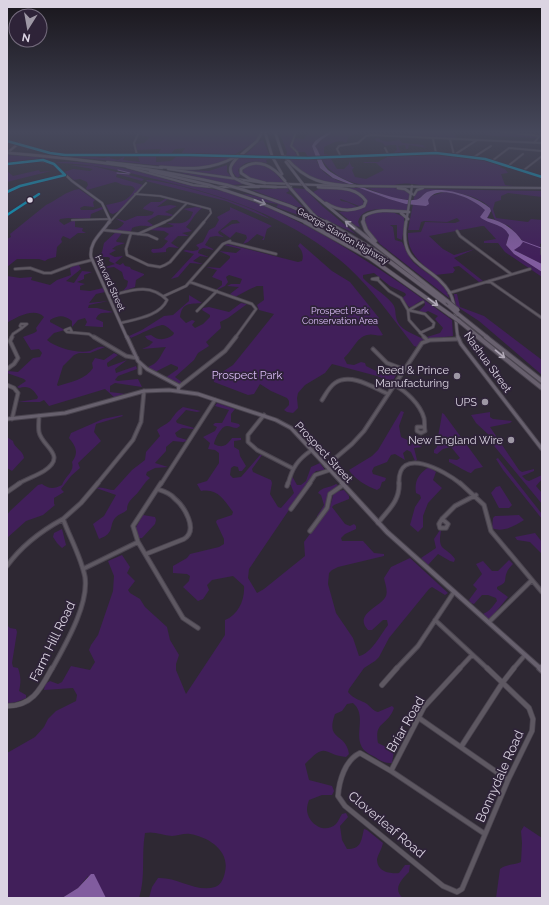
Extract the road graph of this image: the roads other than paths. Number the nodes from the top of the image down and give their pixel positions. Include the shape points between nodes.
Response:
1 (60, 174) edge
2 (152, 174) edge
3 (166, 174) edge
4 (182, 174) edge
5 (206, 174) edge
6 (231, 174) edge
7 (243, 174) edge
8 (279, 174) edge
9 (282, 174) edge
10 (296, 174) edge
11 (304, 174) edge
12 (65, 175) joint
13 (53, 178) junction
14 (286, 182) junction
15 (146, 183) dead end
16 (265, 183) junction
17 (345, 186) junction
18 (354, 186) joint
19 (276, 187) junction
20 (318, 187) junction
21 (414, 187) junction
22 (398, 188) junction
23 (423, 188) junction
24 (542, 189) edge
25 (308, 190) junction
26 (7, 192) edge
27 (135, 194) junction
28 (413, 196) junction
29 (187, 203) junction
30 (394, 211) junction
31 (409, 212) junction
32 (110, 218) junction
33 (115, 218) junction
34 (408, 219) junction
35 (72, 220) dead end
36 (109, 223) junction
37 (103, 230) junction
38 (457, 231) dead end
39 (131, 233) junction
40 (138, 234) junction
41 (157, 239) dead end
42 (542, 249) edge
43 (542, 254) edge
44 (280, 255) dead end
45 (392, 258) junction
46 (92, 260) junction
47 (15, 269) dead end
48 (530, 269) dead end
49 (511, 274) junction
50 (378, 280) dead end
51 (489, 281) junction
52 (190, 282) junction
53 (414, 289) junction
54 (217, 291) junction
55 (449, 292) junction
56 (109, 296) junction
57 (163, 296) junction
58 (423, 302) dead end
59 (197, 310) dead end
60 (408, 310) junction
61 (458, 312) junction
62 (542, 318) edge
63 (121, 323) junction
64 (22, 328) dead end
65 (72, 332) dead end
66 (420, 333) junction
67 (458, 339) junction
68 (426, 340) junction
69 (373, 349) dead end
70 (136, 358) junction
71 (140, 363) junction
72 (7, 369) edge
73 (403, 369) junction
74 (140, 372) dead end
75 (542, 381) edge
76 (7, 385) edge
77 (394, 385) junction
78 (542, 388) edge
79 (179, 389) junction
80 (144, 391) junction
81 (388, 394) junction
82 (215, 400) junction
83 (322, 400) dead end
84 (38, 416) junction
85 (264, 416) junction
86 (7, 419) edge
87 (12, 419) junction
88 (424, 427) dead end
89 (542, 449) edge
90 (312, 450) junction
91 (326, 466) junction
92 (292, 468) junction
93 (330, 470) junction
94 (343, 485) junction
95 (287, 486) dead end
96 (158, 489) junction
97 (7, 492) edge
98 (476, 496) junction
99 (291, 508) dead end
100 (63, 519) junction
101 (442, 519) dead end
102 (378, 523) junction
103 (310, 530) dead end
104 (138, 542) junction
105 (146, 554) junction
106 (7, 566) edge
107 (83, 569) junction
108 (532, 580) junction
109 (454, 592) junction
110 (542, 592) edge
111 (435, 620) junction
112 (489, 622) junction
113 (198, 628) dead end
114 (472, 654) junction
115 (525, 655) junction
116 (542, 670) edge
117 (503, 682) junction
118 (382, 685) dead end
119 (7, 706) edge
120 (419, 718) junction
121 (461, 747) junction
122 (391, 771) junction
123 (508, 780) junction
124 (485, 834) junction
125 (448, 889) joint

1 - 13 street
2 - 19 main road via 193,185
3 -> 53 highway, George Stanton Highway, bridge via 224,190 306,222
4 - 61 highway, George Stanton Highway, bridge via 244,190 295,208 341,229 390,261
5 - 16 main road
6 - 19 highway, bridge via 242,182
7 - 16 highway
8 - 14 highway
9 - 14 highway
10 - 25 highway, bridge
11 - 17 highway via 314,181
12 - 13 street
12 - 32 main road via 102,203
13 - 26 street
14 - 53 highway, bridge via 319,220
15 - 27 street
16 - 17 main road
17 - 18 highway
18 - 21 main road
19 - 20 main road
20 - 22 main road
20 - 25 highway via 353,191 364,197 366,203 357,209 340,209
21 - 22 main road
21 - 23 main road
21 - 24 main road
21 - 28 main road
22 - 28 highway via 405,189
23 - 24 main road
23 - 28 main road via 417,190
45 -> 25 highway
27 - 29 street
27 - 33 street
28 - 31 main road
29 - 39 street via 207,208 211,213 166,265 153,266 128,255 126,248
29 - 40 street via 171,219
30 - 31 highway
30 - 34 highway via 404,214
30 - 45 highway via 374,211 362,221 367,233
31 - 34 main road
32 - 33 street
32 - 35 street
32 - 36 main road, Harvard Street
33 - 36 street
34 - 55 main road via 405,240 409,252
36 - 37 main road, Harvard Street
37 - 39 street
37 - 46 main road, Harvard Street via 91,247
38 - 49 street via 460,236
39 - 40 street
40 - 41 street
42 - 43 street
44 - 52 street via 228,241
45 - 61 highway, bridge
46 - 47 street via 51,273 30,268
46 - 56 main road, Harvard Street
48 - 49 street
49 - 51 street
50 - 60 street via 401,298
51 - 55 street
51 - 62 street
52 - 54 street
52 - 57 street via 181,289
53 -> 78 highway, George Stanton Highway, bridge
54 - 59 street
54 - 79 street via 253,304 256,310 225,352
55 - 67 main road, Nashua Street
56 - 57 street via 145,288
56 - 63 main road, Harvard Street
57 - 63 street via 167,303 158,310
58 - 60 street
60 - 66 street via 409,320
60 - 66 street via 425,314 434,323 433,327
61 - 75 highway, George Stanton Highway
63 - 70 main road, Harvard Street
64 - 72 street via 13,334 10,342 18,357
65 - 70 street via 89,334 126,356
66 - 68 street
67 - 68 street
67 - 89 main road, Nashua Street
68 - 73 street
69 - 73 street via 387,362
70 - 71 main road, Harvard Street
71 - 74 street
71 - 79 main road, Harvard Street
73 - 77 street
76 - 87 street via 18,393
77 - 81 street
77 - 88 street via 408,394 423,415
79 - 80 main road, Prospect Street
79 - 82 main road, Prospect Street
80 - 84 main road, Prospect Street via 81,409
80 - 100 street via 141,422 133,440 81,503
81 - 83 street via 346,379 334,383
81 - 91 street via 360,436
82 - 85 main road, Prospect Street
82 - 96 street
84 - 87 main road, Prospect Street
84 - 97 street via 39,433 54,453 53,462 46,469 18,483
85 - 90 main road, Prospect Street via 291,428
85 - 92 street via 248,435 250,444
86 - 87 main road, Prospect Street
90 - 91 main road, Prospect Street
90 - 92 street via 299,459
91 - 93 main road, Prospect Street
92 - 95 street
93 - 94 main road, Prospect Street
93 - 99 street via 315,475
94 - 102 main road, Prospect Street
94 - 103 street via 330,494 327,508
96 - 104 street via 133,526
96 - 105 street via 177,500 191,530 184,539
98 - 101 street via 457,503
98 - 102 street via 460,482 427,465 409,463 399,472 397,498
98 - 108 street via 486,510 491,532
100 - 106 street via 31,540
100 - 107 street, Farm Hill Road
102 - 109 main road, Prospect Street
104 - 105 street
104 - 107 street
105 - 113 street via 162,585 184,618
107 - 119 street, Farm Hill Road via 85,585 80,608 50,672 32,700 23,705
108 - 110 street
108 - 112 street
109 - 111 street
109 - 112 main road, Prospect Street
111 - 114 street, Bonnydale Road
111 - 118 street via 411,654
112 - 115 main road, Prospect Street
114 - 117 street, Bonnydale Road
114 - 120 street, Briar Road via 424,707
115 - 116 main road, Prospect Street
115 - 117 street
117 - 121 street
117 - 123 street, Bonnydale Road via 529,708 533,719 532,731
120 - 121 street
120 - 122 street, Briar Road
121 - 123 street
122 - 124 street, Cloverleaf Road
122 - 125 street, Cloverleaf Road via 362,753 357,753 351,758 340,779 338,796 345,806
123 - 124 street, Bonnydale Road
124 - 125 street, Bonnydale Road via 462,889 457,892

